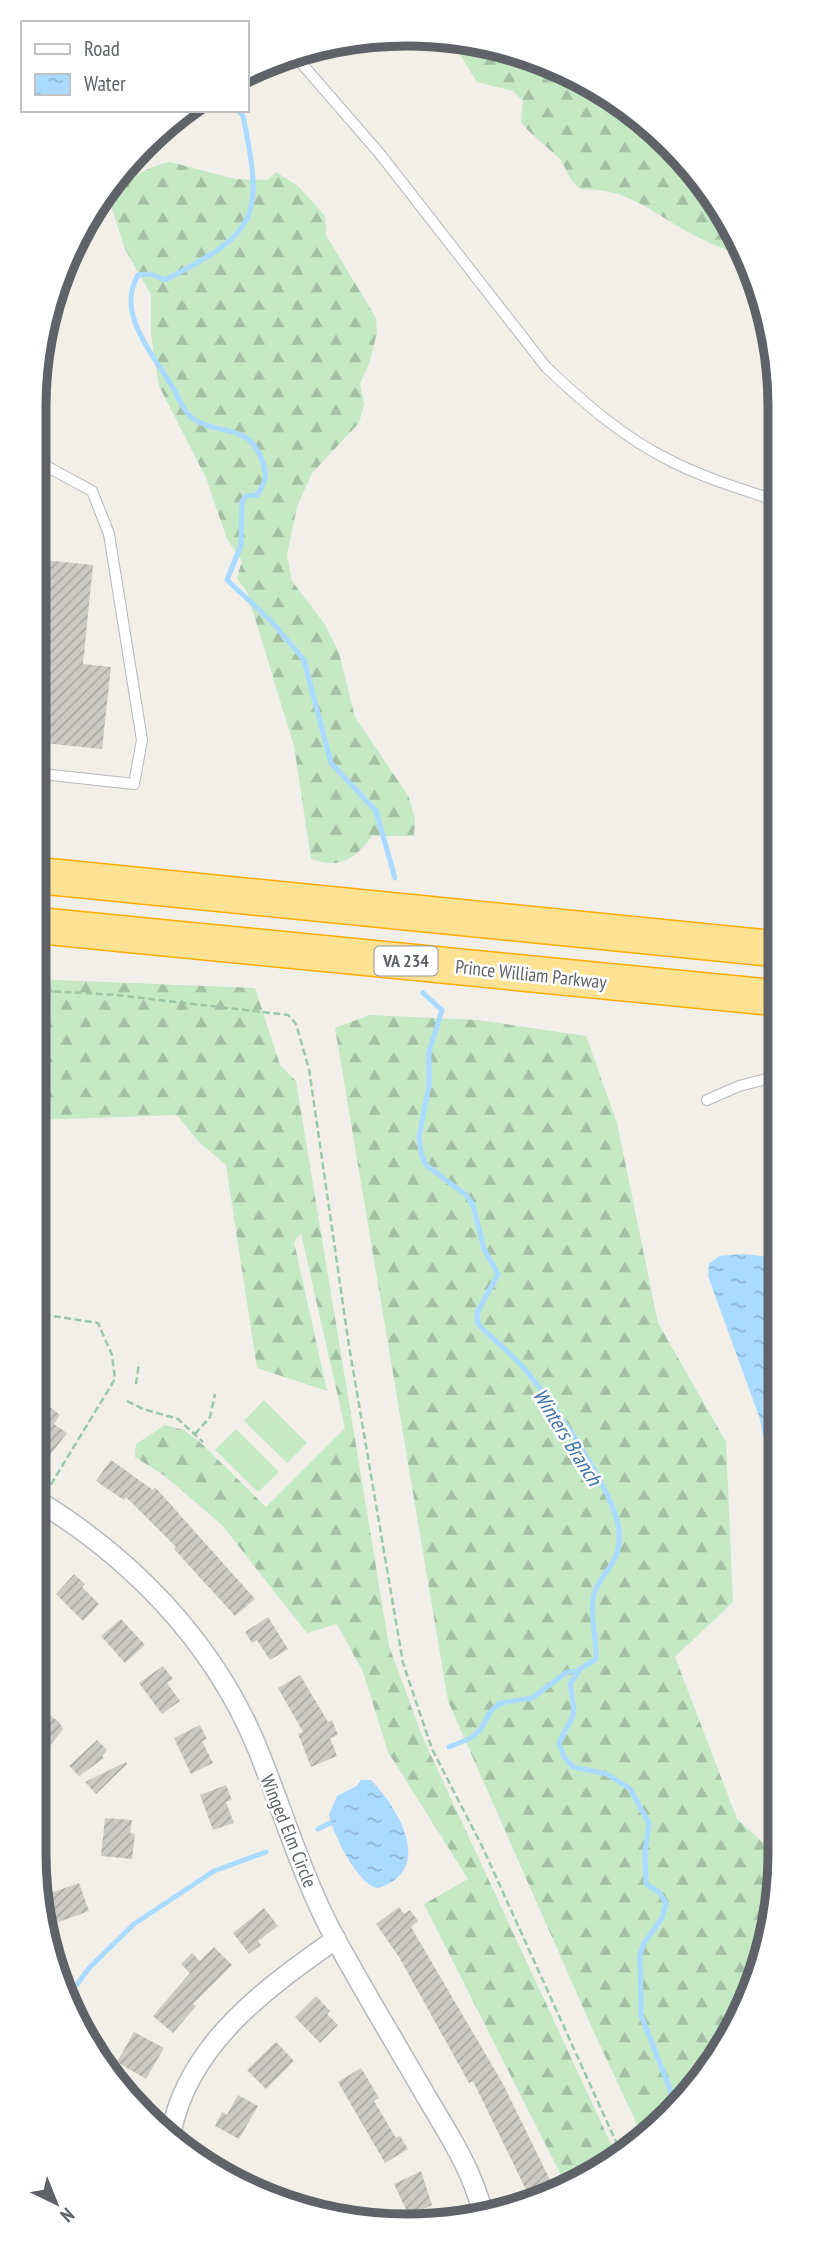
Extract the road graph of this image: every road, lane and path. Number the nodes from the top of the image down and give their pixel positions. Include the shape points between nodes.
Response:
1 (300, 62) edge
2 (46, 465) edge
3 (768, 498) edge
4 (46, 774) edge
5 (46, 877) edge
6 (46, 926) edge
7 (768, 948) edge
8 (46, 990) edge
9 (768, 997) edge
10 (768, 1079) edge
11 (707, 1100) dead end
12 (46, 1315) edge
13 (139, 1363) dead end
14 (136, 1384) dead end
15 (215, 1394) dead end
16 (127, 1401) dead end
17 (195, 1434) junction
18 (203, 1442) dead end
19 (50, 1486) dead end
20 (46, 1507) edge
21 (336, 1939) junction
22 (173, 2128) edge
23 (618, 2145) edge
24 (480, 2206) edge

1 - 3 lane via 389,165 546,367 572,393 673,463
2 - 4 lane via 92,491 105,523 142,740 134,784
5 - 7 highway
6 - 9 highway, Prince William Parkway / VA 234
8 - 23 path via 288,1015 296,1024 309,1069 345,1320 403,1663 432,1749 482,1846
10 - 11 lane
12 - 19 path via 100,1324 115,1367 111,1391
13 - 14 path
15 - 17 path via 210,1417
16 - 17 path via 175,1417
17 - 18 path
20 - 21 street, Winged Elm Circle via 133,1572 171,1611 217,1671 256,1745 292,1843
21 - 22 street via 265,1990 222,2034 181,2097
21 - 24 street, Winged Elm Circle via 458,2150

